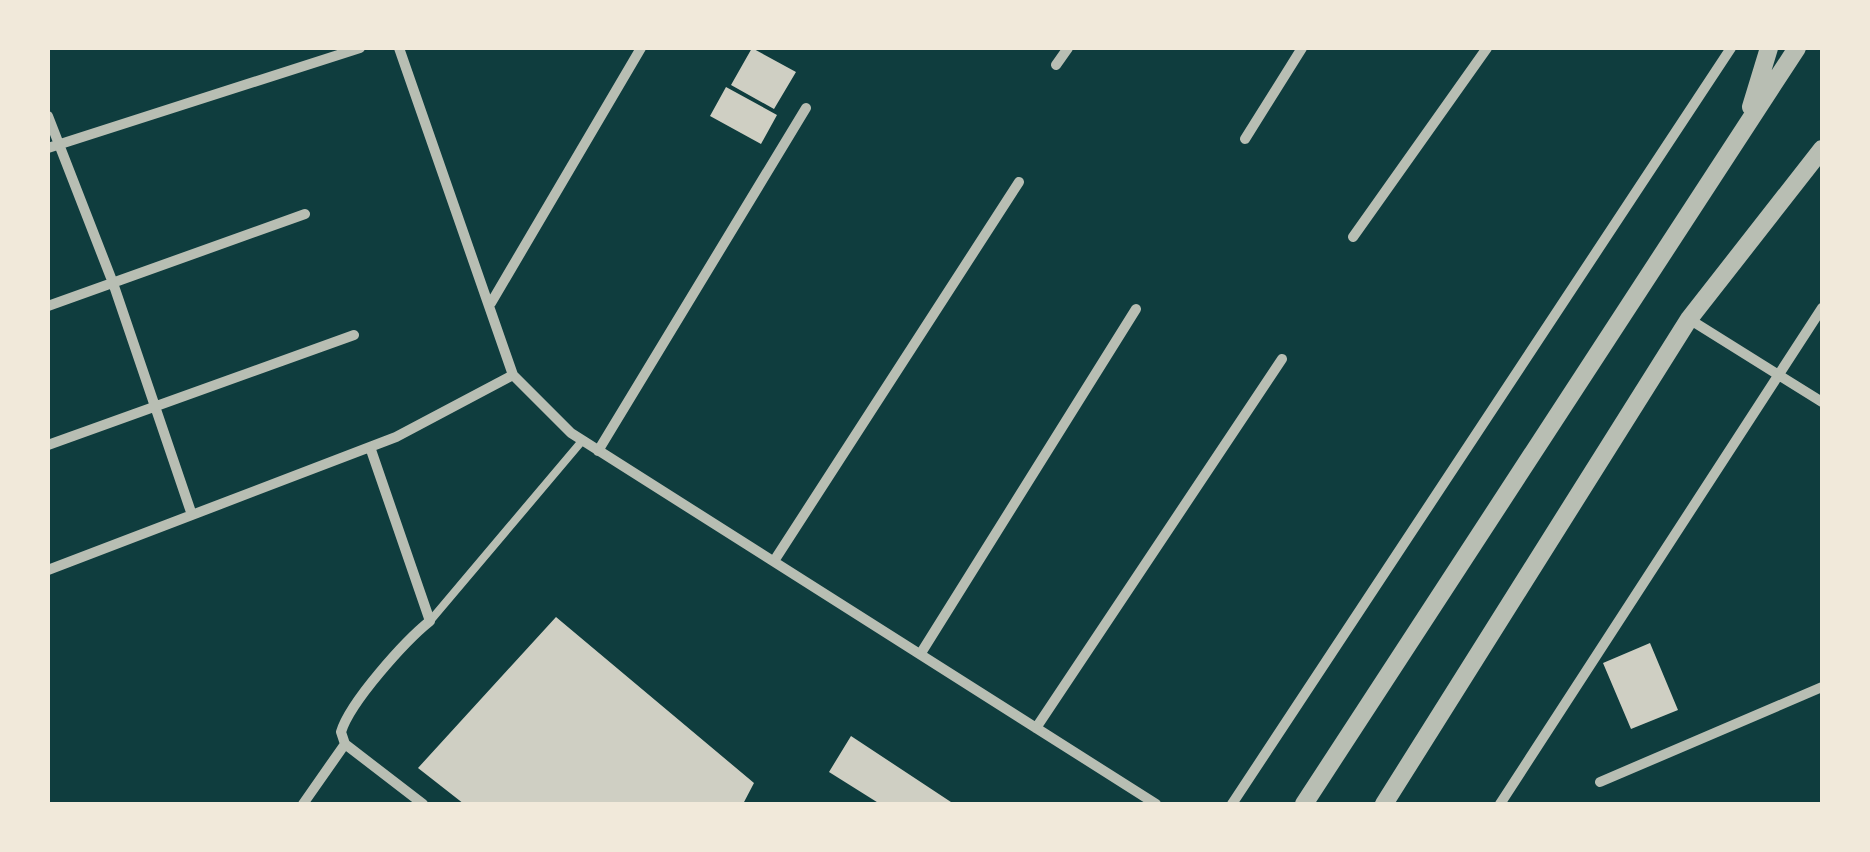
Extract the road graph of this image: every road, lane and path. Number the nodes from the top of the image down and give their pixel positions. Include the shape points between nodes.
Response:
1 (360, 48) edge
2 (399, 48) edge
3 (641, 48) edge
4 (1068, 48) edge
5 (1302, 48) edge
6 (1486, 48) edge
7 (1731, 48) edge
8 (1769, 48) edge
9 (1797, 48) edge
10 (1056, 65) dead end
11 (806, 108) dead end
12 (48, 116) edge
13 (1743, 132) junction
14 (1245, 138) dead end
15 (52, 147) edge
16 (1820, 156) edge
17 (1019, 182) dead end
18 (306, 214) dead end
19 (1353, 236) dead end
20 (113, 283) junction
21 (490, 303) junction
22 (48, 306) edge
23 (1822, 308) edge
24 (1136, 309) dead end
25 (1689, 319) junction
26 (354, 334) dead end
27 (1282, 359) dead end
28 (1779, 374) junction
29 (514, 375) junction
30 (1822, 402) edge
31 (155, 406) junction
32 (582, 441) junction
33 (48, 445) edge
34 (370, 447) junction
35 (598, 451) junction
36 (192, 515) junction
37 (774, 562) junction
38 (48, 570) edge
39 (430, 621) junction
40 (920, 653) junction
41 (1822, 688) edge
42 (1036, 728) junction
43 (346, 744) junction
44 (1600, 782) dead end
45 (303, 804) edge
46 (422, 804) edge
47 (1156, 804) edge
48 (1232, 804) edge
49 (1304, 804) edge
50 (1384, 804) edge
51 (1500, 804) edge

1 - 15 street
2 - 21 street
3 - 21 street
4 - 10 street
5 - 14 street
6 - 19 street
7 - 48 street
8 - 13 street
9 - 13 street
11 - 35 street
12 - 15 street
13 - 49 street
15 - 20 street
16 - 25 street
17 - 37 street
18 - 20 street
20 - 22 street
20 - 31 street
21 - 29 street
23 - 28 street
24 - 40 street
25 - 28 street
25 - 50 street
26 - 31 street
27 - 42 street
28 - 30 street
28 - 51 street
29 - 32 street
29 - 34 street
31 - 33 street
31 - 36 street
32 - 35 street
32 - 39 lane
34 - 36 street
34 - 39 street
35 - 37 street
36 - 38 street
37 - 40 street
39 - 43 street via 352,709 341,732
40 - 42 street
41 - 44 street
42 - 47 street
43 - 45 street
43 - 46 street

